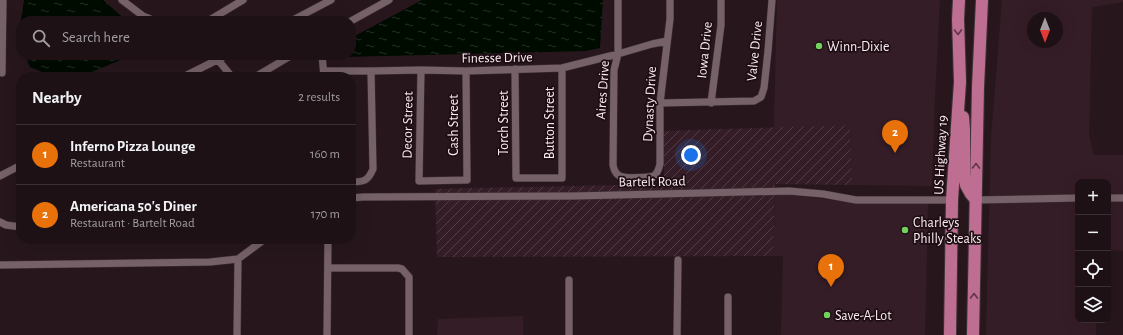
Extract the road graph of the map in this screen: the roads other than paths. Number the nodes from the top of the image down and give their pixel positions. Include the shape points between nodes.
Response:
1 (3, 0) edge
2 (122, 0) edge
3 (243, 0) edge
4 (331, 0) edge
5 (389, 0) edge
6 (618, 0) edge
7 (670, 0) edge
8 (721, 0) edge
9 (772, 0) edge
10 (959, 0) edge
11 (982, 0) edge
12 (143, 16) edge
13 (216, 16) edge
14 (301, 16) edge
15 (356, 19) edge
16 (667, 41) junction
17 (618, 54) junction
18 (211, 60) edge
19 (218, 60) edge
20 (284, 60) edge
21 (323, 60) edge
22 (562, 68) junction
23 (516, 69) junction
24 (421, 70) junction
25 (371, 71) junction
26 (466, 71) junction
27 (191, 72) edge
28 (228, 72) edge
29 (263, 72) edge
30 (324, 72) edge
31 (355, 72) edge
32 (2, 73) dead end
33 (960, 82) junction
34 (660, 103) junction
35 (711, 103) junction
36 (16, 168) edge
37 (0, 176) edge
38 (622, 177) joint
39 (516, 178) joint
40 (467, 180) joint
41 (356, 182) edge
42 (356, 198) edge
43 (1075, 198) edge
44 (1111, 198) edge
45 (1123, 198) edge
46 (952, 200) junction
47 (976, 200) junction
48 (0, 222) edge
49 (16, 226) edge
50 (258, 244) edge
51 (328, 244) edge
52 (238, 259) junction
53 (678, 260) dead end
54 (0, 265) edge
55 (328, 268) junction
56 (569, 280) dead end
57 (728, 297) dead end
58 (237, 335) edge
59 (327, 335) edge
60 (409, 335) edge
61 (569, 335) edge
62 (677, 335) edge
63 (728, 335) edge
64 (950, 335) edge
65 (973, 335) edge

1 - 32 street
2 - 12 street
3 - 13 street
4 - 14 street
5 - 15 street
6 - 17 street, Aires Drive
7 - 16 street, Dynasty Drive
8 - 35 street, Iowa Drive via 721,25
9 - 35 street, Valve Drive via 761,97 754,101
10 -> 33 highway, US Highway 19
47 -> 11 highway
16 - 17 street, Finesse Drive
16 - 34 street, Dynasty Drive
17 - 22 street, Finesse Drive
17 - 38 street, Aires Drive via 614,70 613,165 614,170
18 - 27 street
19 - 28 street
20 - 29 street
21 - 30 street
22 - 23 street, Finesse Drive
22 - 39 street, Button Street via 562,178
23 - 26 street, Finesse Drive
23 - 39 street, Torch Street
24 - 25 street, Finesse Drive
24 - 26 street, Finesse Drive
24 - 40 street, Decor Street via 419,181
25 - 31 street, Finesse Drive
25 - 41 street via 373,169 367,179
26 - 40 street, Cash Street
33 - 46 highway, US Highway 19
33 - 47 highway via 964,176 966,185
34 - 35 street
34 - 38 street, Dynasty Drive via 659,170 651,177
36 - 37 street
42 - 46 street, Bartelt Road via 789,191 856,200
43 - 47 street
44 - 45 street
46 - 64 highway, US Highway 19
65 -> 47 highway
48 - 49 street
50 - 52 street
51 - 55 street
52 - 54 street via 210,262
52 - 58 street
53 - 62 street
55 - 59 street
55 - 60 street via 402,270 409,282
56 - 61 street
57 - 63 street

